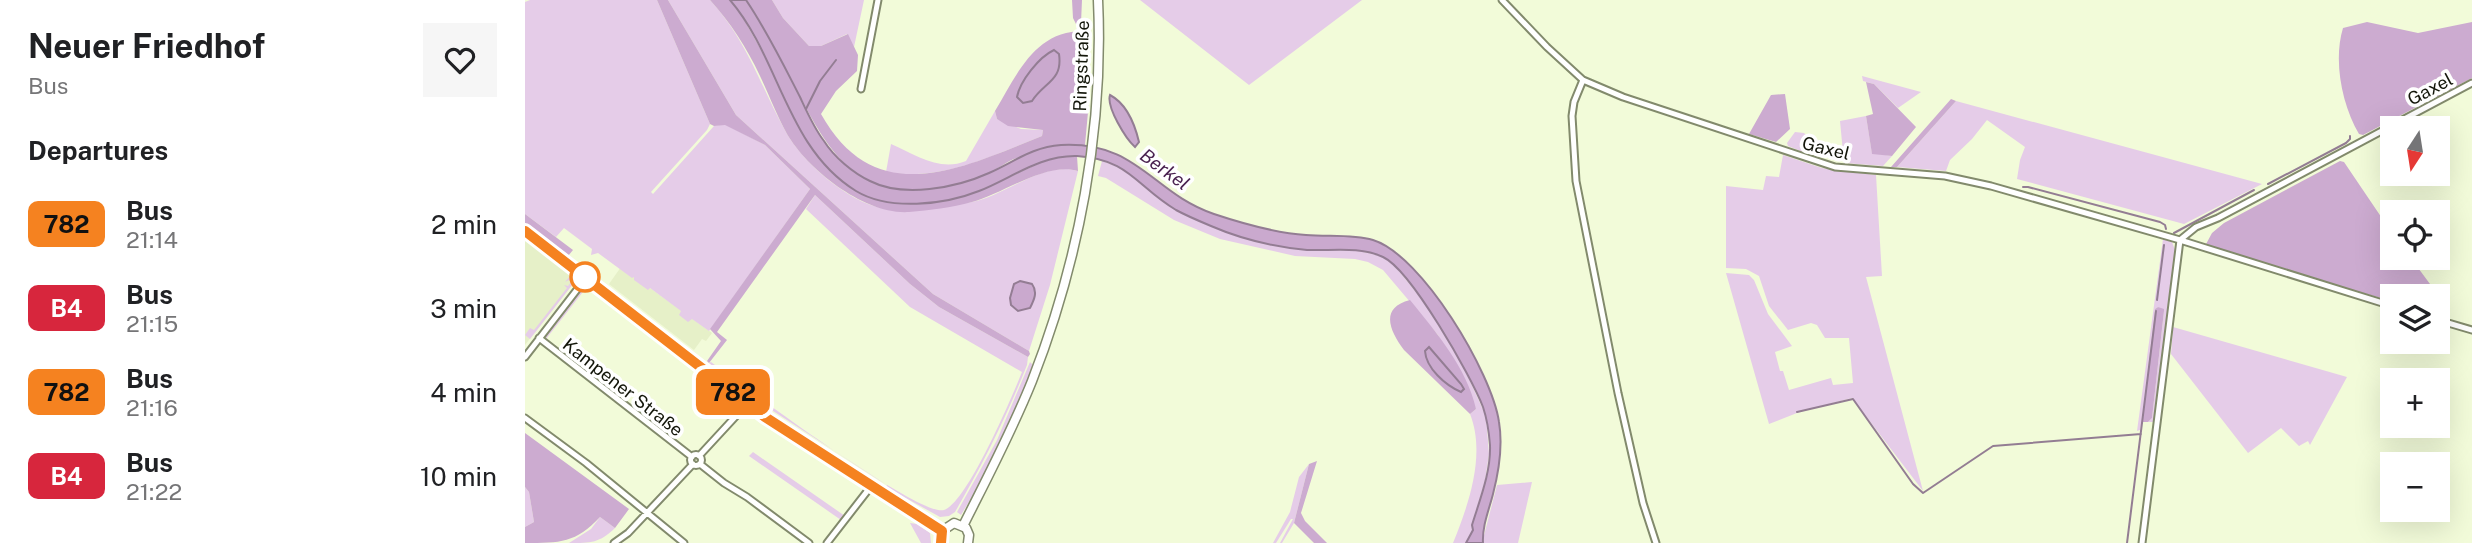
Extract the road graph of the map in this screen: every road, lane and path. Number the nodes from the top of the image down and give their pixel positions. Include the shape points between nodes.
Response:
1 (878, 0) edge
2 (1098, 0) edge
3 (1502, 0) edge
4 (1583, 80) junction
5 (2472, 83) edge
6 (861, 89) dead end
7 (525, 231) edge
8 (2180, 240) junction
9 (586, 278) junction
10 (2380, 302) edge
11 (2450, 324) edge
12 (2472, 330) edge
13 (539, 338) junction
14 (525, 355) edge
15 (748, 403) junction
16 (525, 418) edge
17 (699, 456) junction
18 (692, 457) junction
19 (697, 464) junction
20 (871, 485) junction
21 (647, 513) junction
22 (963, 526) junction
23 (942, 531) junction
24 (614, 543) edge
25 (684, 543) edge
26 (809, 543) edge
27 (827, 543) edge
28 (941, 543) edge
29 (968, 543) edge
30 (1655, 543) edge
31 (2141, 543) edge

1 - 6 street
2 - 22 main road, Ringstraße via 1094,133 1075,243 1042,353
3 - 4 street, Gaxel
4 - 8 street, Gaxel via 1824,164 1967,180
4 - 30 street via 1572,116 1576,181 1621,406
5 - 8 street, Gaxel via 2196,227
7 - 9 street
8 - 10 street
8 - 31 street
9 - 13 street
9 - 15 street
11 - 12 street
13 - 14 street
13 - 18 street, Kampener Straße
15 - 17 street
15 - 20 street
16 - 21 street
17 - 18 street
17 - 19 street
18 - 19 street
19 - 21 street
19 - 26 street
20 - 23 street
20 - 27 street
21 - 24 street
21 - 25 street
22 - 23 main road via 954,523
22 - 29 main road
23 - 28 main road

